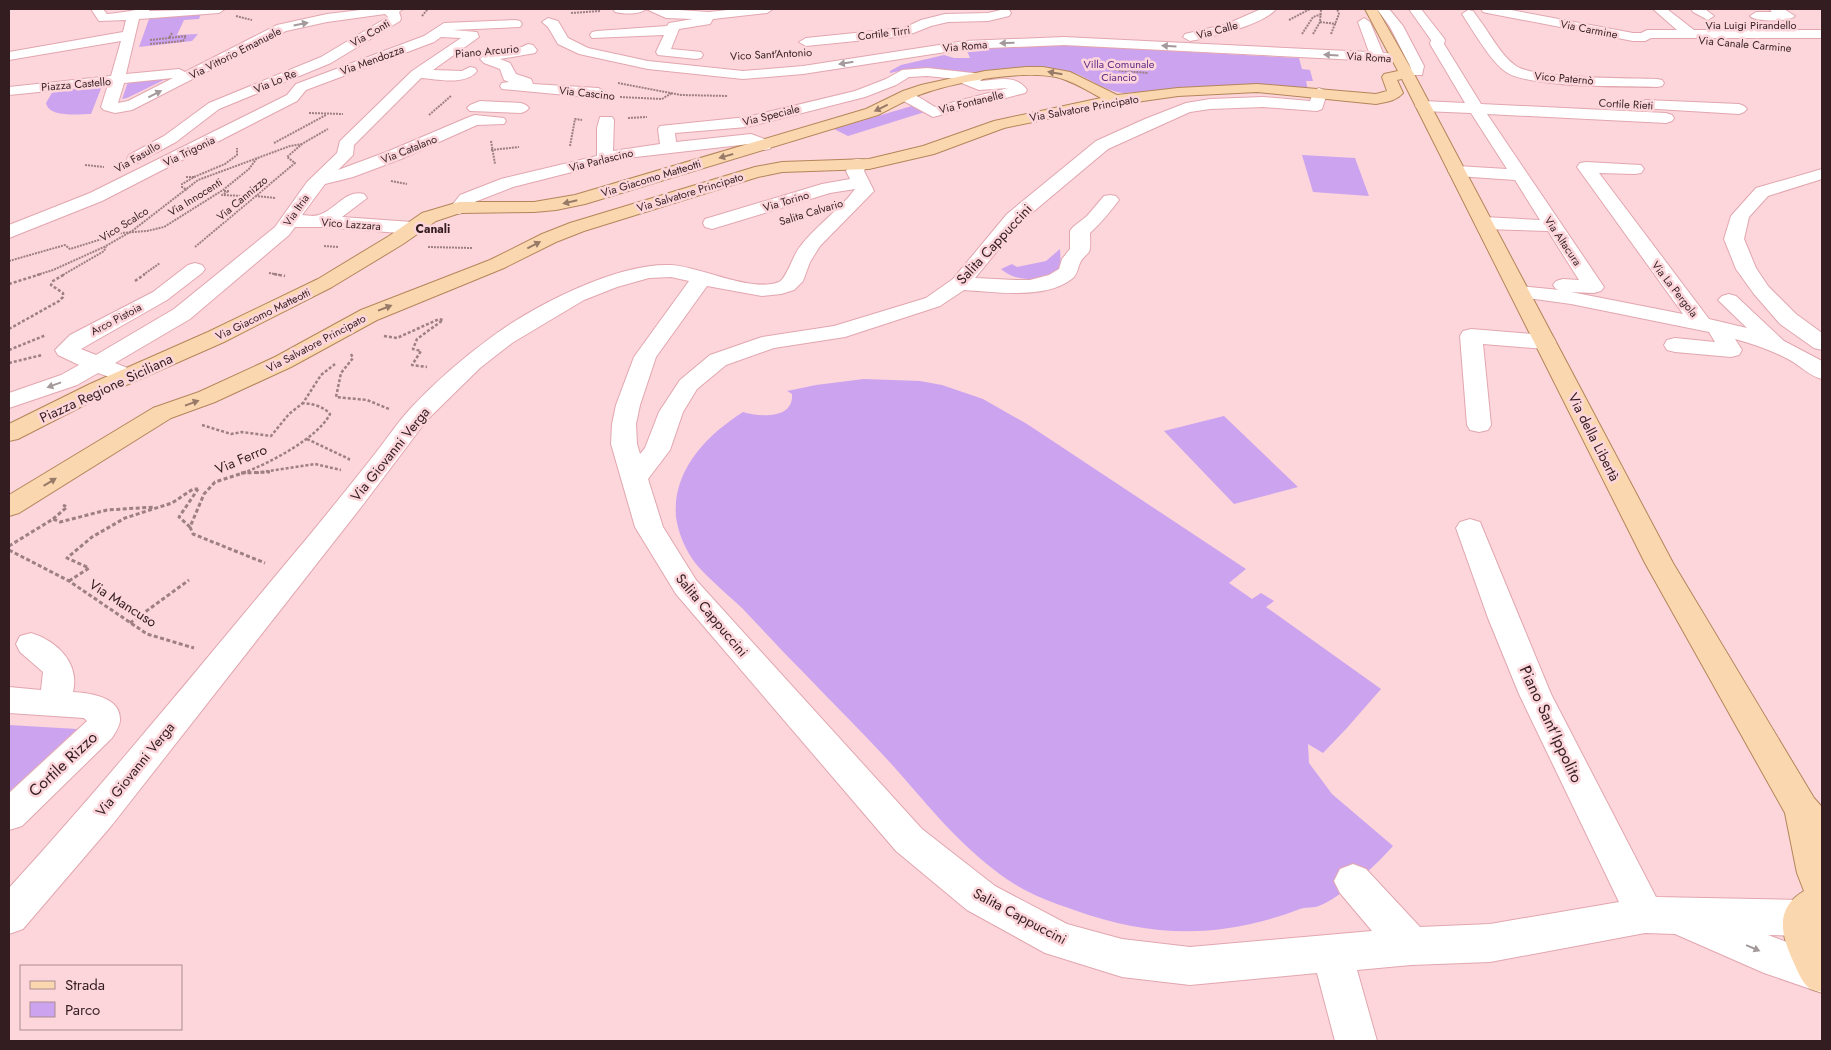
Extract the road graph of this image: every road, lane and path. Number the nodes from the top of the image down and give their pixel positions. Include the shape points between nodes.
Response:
1 (97, 9) edge
2 (219, 9) edge
3 (392, 9) edge
4 (520, 9) edge
5 (619, 9) edge
6 (640, 9) edge
7 (652, 9) edge
8 (763, 9) edge
9 (999, 9) edge
10 (1270, 9) edge
11 (1310, 9) edge
12 (1337, 9) edge
13 (1371, 9) edge
14 (1384, 9) edge
15 (1415, 9) edge
16 (1487, 9) edge
17 (1697, 9) edge
18 (1775, 9) edge
19 (1463, 12) edge
20 (138, 13) edge
21 (1322, 14) dead end
22 (551, 15) edge
23 (1669, 16) edge
24 (1741, 16) dead end
25 (699, 18) junction
26 (1250, 20) junction
27 (1285, 22) dead end
28 (1320, 22) dead end
29 (1364, 22) dead end
30 (510, 24) junction
31 (1336, 24) junction
32 (1822, 25) edge
33 (1181, 26) dead end
34 (672, 30) junction
35 (1533, 30) dead end
36 (528, 31) dead end
37 (441, 32) junction
38 (1668, 34) junction
39 (1822, 34) edge
40 (130, 35) junction
41 (597, 35) dead end
42 (1301, 35) dead end
43 (1692, 35) junction
44 (1190, 37) dead end
45 (169, 38) dead end
46 (1330, 38) dead end
47 (145, 41) dead end
48 (72, 45) junction
49 (528, 48) junction
50 (802, 48) joint
51 (846, 48) dead end
52 (1779, 48) dead end
53 (335, 54) joint
54 (445, 54) junction
55 (9, 55) edge
56 (703, 55) dead end
57 (470, 71) dead end
58 (179, 73) dead end
59 (417, 74) junction
60 (1424, 77) junction
61 (970, 78) junction
62 (116, 80) junction
63 (1657, 83) dead end
64 (58, 86) junction
65 (501, 86) dead end
66 (301, 88) joint
67 (523, 88) junction
68 (9, 91) edge
69 (598, 93) joint
70 (672, 93) dead end
71 (1319, 94) junction
72 (906, 96) junction
73 (1514, 97) dead end
74 (1115, 100) junction
75 (214, 106) joint
76 (1654, 106) junction
77 (109, 107) joint
78 (521, 108) dead end
79 (1739, 109) dead end
80 (346, 112) dead end
81 (826, 112) dead end
82 (307, 113) dead end
83 (478, 113) junction
84 (328, 114) junction
85 (1483, 115) junction
86 (606, 120) dead end
87 (498, 121) dead end
88 (758, 142) junction
89 (274, 143) dead end
90 (302, 144) joint
91 (519, 146) dead end
92 (491, 150) dead end
93 (675, 151) junction
94 (237, 155) dead end
95 (345, 155) junction
96 (257, 158) junction
97 (605, 159) junction
98 (1635, 169) dead end
99 (1457, 172) junction
100 (1822, 174) edge
101 (1519, 175) junction
102 (194, 177) dead end
103 (318, 179) junction
104 (859, 181) junction
105 (223, 190) junction
106 (243, 196) dead end
107 (358, 198) dead end
108 (1110, 200) dead end
109 (64, 203) junction
110 (459, 208) junction
111 (387, 210) dead end
112 (816, 210) dead end
113 (291, 221) junction
114 (323, 221) junction
115 (1484, 223) junction
116 (362, 224) junction
117 (712, 224) dead end
118 (1553, 226) junction
119 (412, 228) junction
120 (132, 231) junction
121 (9, 232) edge
122 (106, 245) junction
123 (192, 260) joint
124 (9, 261) edge
125 (1641, 264) dead end
126 (701, 279) junction
127 (960, 282) junction
128 (9, 284) edge
129 (1517, 287) junction
130 (1729, 300) dead end
131 (1703, 320) junction
132 (9, 329) edge
133 (384, 336) dead end
134 (1545, 342) junction
135 (203, 343) joint
136 (1822, 343) edge
137 (1676, 345) dead end
138 (1780, 348) junction
139 (66, 350) junction
140 (351, 354) dead end
141 (9, 363) edge
142 (97, 364) junction
143 (424, 371) dead end
144 (1822, 372) edge
145 (127, 376) junction
146 (9, 401) edge
147 (303, 402) dead end
148 (316, 405) dead end
149 (392, 409) dead end
150 (1479, 425) dead end
151 (208, 427) dead end
152 (9, 434) edge
153 (306, 438) junction
154 (341, 470) junction
155 (350, 471) dead end
156 (236, 473) junction
157 (636, 477) junction
158 (9, 507) edge
159 (157, 507) junction
160 (190, 526) junction
161 (1470, 528) dead end
162 (9, 548) edge
163 (293, 574) junction
164 (189, 580) dead end
165 (69, 581) junction
166 (130, 623) junction
167 (31, 644) dead end
168 (225, 658) junction
169 (9, 700) edge
170 (53, 703) junction
171 (9, 815) edge
172 (1812, 821) edge
173 (1353, 881) dead end
174 (1815, 903) edge
175 (1661, 915) junction
176 (9, 916) edge
177 (1411, 946) junction
178 (1332, 954) junction
179 (1822, 973) edge
180 (1356, 1041) edge

1 - 20 street via 103,17
2 - 20 street
3 - 53 street, Via Conti via 395,18
77 -> 3 street, Via Vittorio Emanuele via 132,105 282,28
4 - 30 street
5 - 6 street
5 - 22 path
7 - 25 street
8 - 25 street
9 - 50 street, Cortile Tirri via 1005,13 988,17 945,18 926,22 906,32
10 - 26 street, Via Calle
11 - 27 path
12 - 31 path
13 - 60 main road, Via della Libertà
14 - 60 street
15 - 60 street via 1438,40
16 - 38 street, Via Carmine via 1620,35 1646,37 1648,34
17 - 23 street via 1713,16
18 - 24 street via 1789,16
19 - 35 street via 1521,24
19 - 63 street, Vico Paternò via 1509,68 1520,73
20 - 40 street
21 - 42 path via 1313,17
22 - 30 street, Via Mendozza
60 -> 22 street, Via Roma via 1064,41 965,45 744,76 648,65 584,51 563,42
23 - 32 street, Via Luigi Pirandello
23 - 43 street
25 - 34 street via 674,26
26 - 33 street
26 - 44 street, Via Calle
28 - 31 path
29 - 60 street
30 - 37 street, Via Mendozza via 449,26
31 - 46 path
34 - 41 street
34 - 56 street via 664,52
36 - 49 street
37 - 54 street, Via Itria via 472,36
37 - 66 street, Via Mendozza via 406,49
38 - 43 street, Via Carmine
38 - 52 street, Via Canale Carmine
39 - 43 street, Via Carmine
40 - 48 street
40 - 62 street
45 - 47 path
48 - 55 street
48 - 64 street
49 - 54 street, Piano Arcurio
49 - 67 street via 530,50 487,59 503,64 509,77 526,82
50 - 51 street, Vico Sant'Antonio
53 - 75 street, Via Lo Re
54 - 59 street, Via Itria
57 - 59 street via 465,75
58 - 62 street
59 - 95 street, Via Itria via 346,144
60 - 71 main road, Via Salvatore Principato via 1389,77 1395,93 1388,97
60 - 85 street, Via Roma
60 - 85 street, Via Altacura
60 - 99 main road, Via della Libertà
61 - 72 main road, Via Giacomo Matteotti
61 - 72 street, Via Fontanelle via 979,86 1012,82 1020,90 986,96 933,112
74 -> 61 main road, Via Giacomo Matteotti via 1054,72
61 - 93 street, Via Speciale via 915,72 902,74 891,82 843,98 747,122 666,129
62 - 64 street, Piazza Castello
62 - 77 street, Piazza Castello
64 - 68 street, Piazza Castello
65 - 67 street, Via Cascino
66 - 109 street, Via Trigonia via 274,109 96,197
67 - 69 street, Via Cascino
69 - 70 path, Via Cascino via 662,99
71 - 74 main road, Via Salvatore Principato via 1245,88
71 - 127 street, Salita Cappuccini via 1317,106 1232,102 1186,108 1102,145 1014,218
72 -> 88 main road, Via Giacomo Matteotti via 872,112
73 - 76 street, Cortile Rieti
74 - 104 main road, Via Salvatore Principato via 1000,124 928,150 869,164
75 - 109 street, Via Fasullo via 170,138
76 - 79 street, Cortile Rieti
76 - 85 street, Via Roma via 1666,118
78 - 83 street
80 - 84 path via 342,115
81 - 88 street, Via Parlascino via 756,135
82 - 84 path
83 - 87 street, Via Catalano
83 - 95 street via 457,115 404,139
83 - 103 street, Via Catalano via 433,140 347,173
84 - 89 path
85 - 101 street, Via Altacura
86 - 97 street
88 - 93 street, Via Parlascino
88 -> 110 main road, Via Giacomo Matteotti via 556,205
90 - 96 path, Vico Scalco
90 - 123 path, Via Cannizzo via 287,158 295,163 256,196
91 - 92 path
93 - 97 street, Via Parlascino via 643,150
94 - 102 path via 225,164
95 - 103 street, Via Itria
96 - 105 path, Via Innocenti via 249,169
96 - 120 path, Vico Scalco via 198,180
97 - 110 street, Via Parlascino via 507,184 466,199
98 - 131 street, Via La Pergola via 1586,167
99 - 101 street
99 - 115 main road, Via della Libertà
100 - 136 street via 1762,192 1740,216 1734,239 1746,269 1761,290 1788,318
101 - 118 street, Via Altacura
103 - 113 street, Via Itria
104 - 112 street, Salita Calvario
104 - 117 street, Via Torino
104 - 126 street, Salita Calvario via 799,263 795,280 789,284 760,290
158 -> 104 main road, Via Salvatore Principato via 162,413 207,397 283,362 369,315 497,264 556,235 755,172 782,167
105 - 106 path via 229,191 222,195
105 - 120 path, Via Innocenti via 164,227 147,232
107 - 114 street
108 - 127 street via 1080,231 1080,250 1068,270 1058,278 1022,286
109 - 121 street
110 - 119 main road, Via Giacomo Matteotti via 430,217
111 - 116 street
113 - 114 street, Vico Lazzara
113 - 142 street, Via Itria via 182,314
114 - 116 street, Vico Lazzara
115 - 118 street
115 - 129 main road, Via della Libertà
116 - 119 street, Vico Lazzara
118 - 129 street, Via Altacura via 1594,287
119 - 135 main road, Via Giacomo Matteotti via 325,283
120 - 122 path, Vico Scalco
120 - 124 path via 70,250 65,245
122 - 128 path, Vico Scalco via 53,270
122 - 132 path via 104,251 53,281 51,285 63,294 59,301
123 - 139 street, Arco Pistoia via 160,296 78,340
125 - 131 street via 1669,300
126 - 157 street via 644,357 628,405 624,444
126 - 163 street, Via Giovanni Verga via 671,271 629,276 577,296 504,338 472,363 418,415
127 - 157 street, Salita Cappuccini via 933,302 838,332 770,342 718,360 688,385 671,412 657,450
129 - 131 street, Via La Pergola
129 - 134 main road, Via della Libertà
130 - 138 street
131 - 137 street via 1731,350
131 - 138 street
133 - 143 path via 397,338 443,320 417,339 413,349 421,351 412,365 427,366
134 - 150 street via 1471,336
134 - 172 main road, Via della Libertà via 1660,562
135 - 145 main road, Piazza Regione Siciliana
138 - 144 street
139 - 141 path
139 - 142 street
140 - 149 path via 353,358 341,373 336,397 367,400
142 - 145 street
142 -> 146 street, Via Itria via 69,380
145 - 152 main road, Piazza Regione Siciliana
147 - 151 path via 271,436 242,432 231,434
148 - 153 path, Via Ferro via 330,414 325,424
153 - 154 path via 349,459
153 - 156 path, Via Ferro via 260,467
154 - 155 path
154 - 156 path via 322,464 301,464 271,472
156 - 160 path, Via Ferro via 215,482 204,494
157 - 178 street, Salita Cappuccini via 649,526 686,587 909,840 981,898 1059,940 1122,958 1190,966
159 - 160 path via 198,489 179,518
159 - 162 path via 107,510 60,522 53,519
159 - 165 path via 125,518 92,537 67,558 89,568
160 - 163 path via 193,534
161 - 175 street, Piano Sant'Ippolito via 1535,694
162 - 165 path, Via Mancuso
163 - 168 street, Via Giovanni Verga
164 - 166 path
165 - 166 path, Via Mancuso
166 - 168 path, Via Mancuso via 148,634
167 - 170 street via 56,666 61,682
168 - 176 street, Via Giovanni Verga via 99,814
169 - 170 street, Cortile Rizzo
170 - 171 street, Cortile Rizzo via 90,706 103,714 104,722 100,730
172 - 174 main road, Via della Libertà
173 - 177 street
174 - 175 street
174 - 179 main road, Via della Libertà via 1802,934 1809,954
175 - 177 street via 1490,944
175 -> 179 street
177 - 178 street
178 - 180 street

